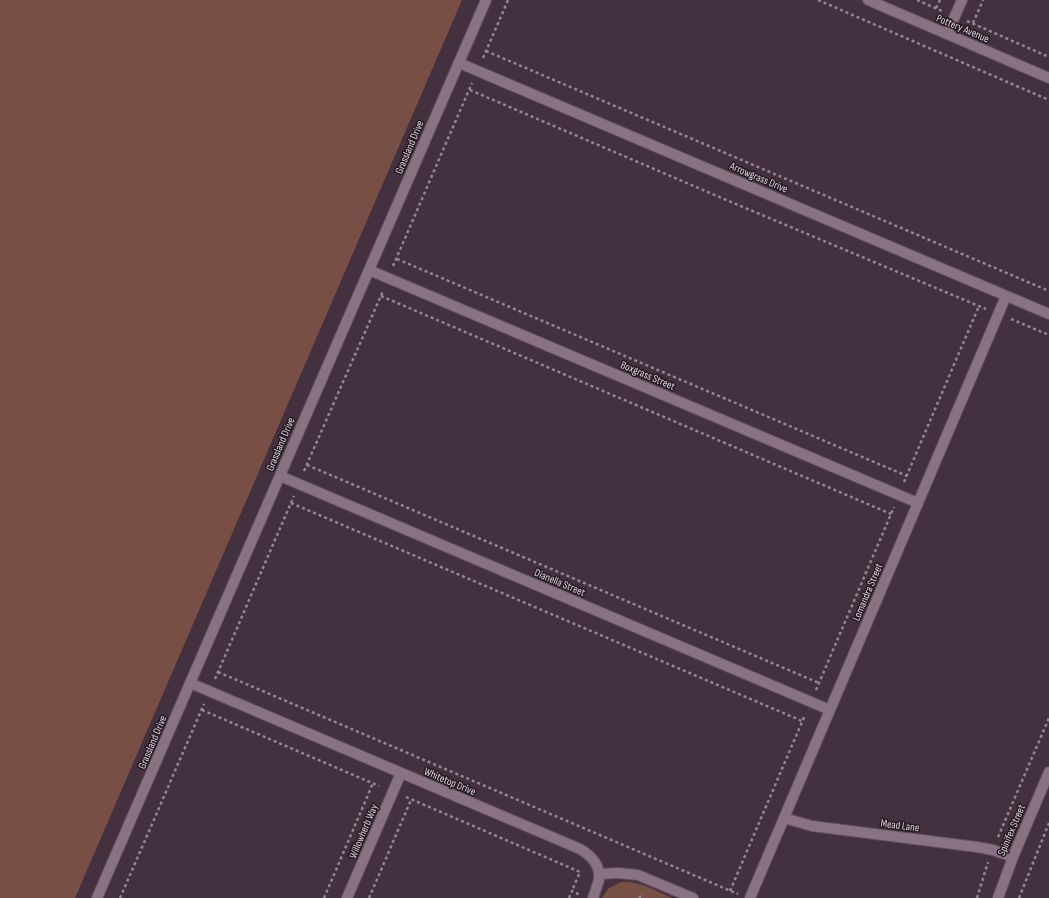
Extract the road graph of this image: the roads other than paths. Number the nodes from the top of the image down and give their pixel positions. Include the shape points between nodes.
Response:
1 (486, 0) edge
2 (868, 0) edge
3 (962, 0) edge
4 (947, 34) junction
5 (459, 63) junction
6 (1049, 78) edge
7 (369, 270) junction
8 (1006, 296) junction
9 (1049, 314) edge
10 (280, 476) junction
11 (918, 503) junction
12 (190, 683) junction
13 (830, 710) junction
14 (1049, 772) edge
15 (401, 773) junction
16 (784, 818) junction
17 (1013, 857) junction
18 (599, 874) junction
19 (746, 897) edge
20 (97, 898) edge
21 (347, 898) edge
22 (593, 898) edge
23 (693, 898) edge
24 (998, 898) edge

1 - 5 street, Grassland Drive
2 - 4 street, Pottery Avenue
3 - 4 street
4 - 6 street, Pottery Avenue
5 - 7 street, Grassland Drive
5 - 8 street, Arrowgrass Drive
7 - 10 street, Grassland Drive
7 - 11 street, Boxgrass Street
8 - 9 street, Arrowgrass Drive
8 - 11 street, Lomandra Street
10 - 12 street, Grassland Drive
10 - 13 street, Dianella Street
11 - 13 street, Lomandra Street
12 - 15 street, Whitetop Drive
12 - 20 street, Grassland Drive
13 - 16 street, Lomandra Street
14 - 17 street, Spinifex Street
15 - 18 street, Whitetop Drive via 580,849 594,859
15 - 21 street, Willowherb Way
16 - 17 street, Mead Lane via 812,826 993,850
16 - 19 street, Lomandra Street
17 - 24 street, Spinifex Street
18 - 22 street
18 - 23 street via 618,872 638,875

